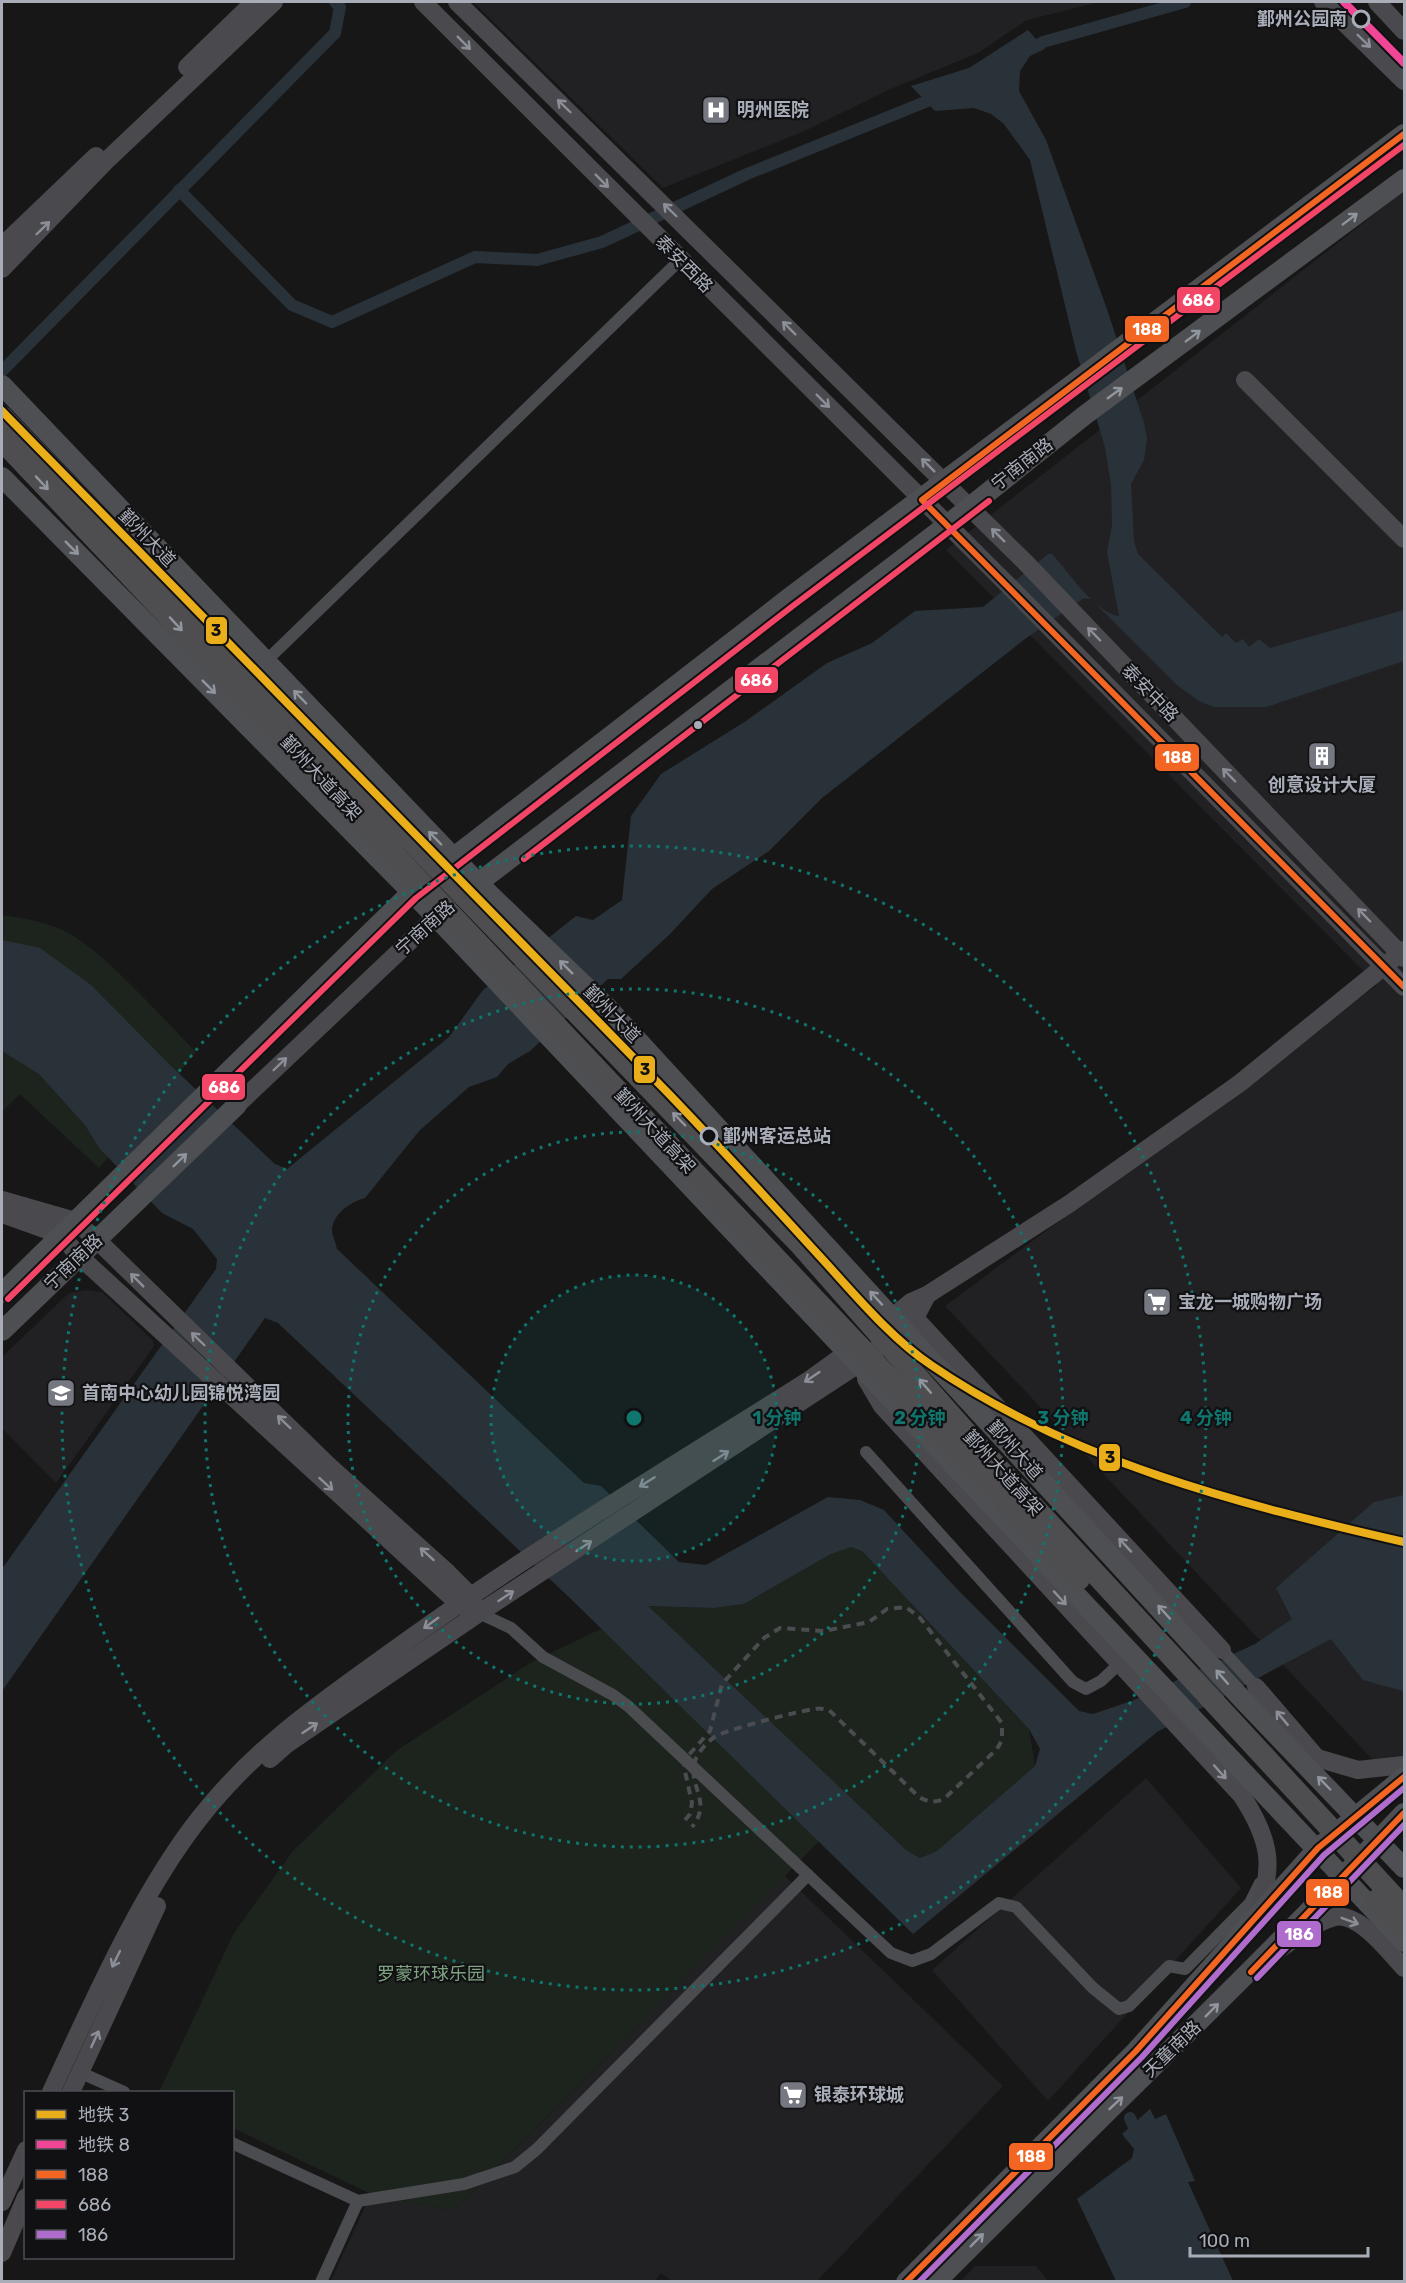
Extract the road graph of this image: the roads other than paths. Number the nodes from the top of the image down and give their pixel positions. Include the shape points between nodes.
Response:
1 (254, 2) edge
2 (274, 2) edge
3 (423, 2) edge
4 (457, 2) edge
5 (1323, 2) edge
6 (1377, 2) edge
7 (1404, 31) edge
8 (1404, 81) edge
9 (1404, 134) edge
10 (1404, 179) edge
11 (2, 246) edge
12 (680, 260) junction
13 (2, 269) edge
14 (1245, 380) dead end
15 (6, 390) edge
16 (2, 417) edge
17 (2, 440) edge
18 (2, 477) edge
19 (945, 483) junction
20 (922, 500) junction
21 (969, 506) junction
22 (947, 525) junction
23 (1404, 539) edge
24 (266, 661) junction
25 (454, 857) junction
26 (478, 883) junction
27 (410, 891) junction
28 (435, 916) junction
29 (1397, 967) edge
30 (237, 1105) joint
31 (2, 1200) edge
32 (2, 1214) edge
33 (68, 1228) junction
34 (97, 1240) junction
35 (79, 1256) junction
36 (2, 1293) edge
37 (904, 1320) junction
38 (2, 1331) edge
39 (852, 1359) junction
40 (866, 1452) dead end
41 (464, 1599) junction
42 (479, 1613) junction
43 (1120, 1664) junction
44 (1149, 1683) junction
45 (1249, 1693) junction
46 (1404, 1765) edge
47 (1404, 1777) edge
48 (1404, 1813) edge
49 (1356, 1816) junction
50 (1379, 1840) junction
51 (1318, 1848) junction
52 (1404, 1868) edge
53 (1267, 1869) junction
54 (808, 1875) junction
55 (1344, 1876) junction
56 (1404, 1908) edge
57 (1404, 1929) edge
58 (1239, 1936) junction
59 (1404, 1942) edge
60 (1263, 1960) junction
61 (1404, 1968) edge
62 (80, 2072) junction
63 (51, 2091) edge
64 (71, 2091) edge
65 (122, 2091) edge
66 (234, 2144) edge
67 (24, 2154) edge
68 (358, 2201) junction
69 (2, 2202) edge
70 (24, 2202) edge
71 (2, 2253) edge
72 (321, 2282) edge
73 (906, 2282) edge
74 (936, 2282) edge

1 - 11 street
13 -> 2 street via 105,162
3 -> 12 street, 泰安西路
19 -> 4 street, 泰安西路
5 -> 8 street
6 - 7 street
9 - 19 main road, 宁南南路
21 -> 10 main road, 宁南南路 via 1085,415
12 -> 20 street, 泰安西路
12 - 24 street
14 - 23 street
15 - 24 main road, 鄞州大道
56 -> 16 highway, 鄞州大道高架, bridge via 984,1453 799,1243
17 -> 57 highway, 鄞州大道高架, bridge via 1041,1539
18 -> 27 main road
19 - 20 main road, 宁南南路
19 - 21 street, 泰安西路
20 - 22 street, 泰安西路
20 - 25 main road, 宁南南路 via 789,597
21 - 22 main road, 宁南南路
29 -> 21 street, 泰安中路 via 1077,616
22 - 26 main road, 宁南南路
22 - 29 street, 泰安中路
25 -> 24 main road, 鄞州大道
25 - 26 main road, 鄞州大道
25 - 27 main road, 宁南南路
26 - 28 street, 宁南南路
37 -> 26 main road, 鄞州大道 via 608,1008
27 - 28 main road
27 - 33 main road, 宁南南路
30 -> 28 street, 宁南南路
28 - 39 main road
29 - 37 street via 1069,1204 911,1302
34 -> 30 main road, 宁南南路
31 - 33 street
32 - 33 street
33 - 34 street
33 - 35 street
33 - 36 main road, 宁南南路
34 - 35 main road, 宁南南路
41 -> 34 street
35 - 38 main road, 宁南南路
35 -> 41 street via 205,1374
37 - 39 street
45 -> 37 main road, 鄞州大道
39 -> 41 street
42 -> 39 street via 637,1511
39 -> 43 street via 882,1406
39 - 44 main road
40 - 43 street via 1073,1682 1086,1689
41 - 42 street
41 -> 63 street via 282,1732 212,1804 179,1845 134,1923
42 - 54 street via 511,1628 543,1657 628,1706
62 -> 42 street via 165,1891 192,1846 223,1807 287,1744
43 - 44 street
44 - 51 main road via 1203,1727
44 -> 53 street via 1259,1822 1269,1851
46 -> 45 street via 1358,1770 1317,1758
49 -> 45 main road, 鄞州大道
47 - 49 main road
48 - 50 main road, 天童南路
49 - 50 main road, 鄞州大道
49 - 51 main road
50 - 52 main road, 鄞州大道
50 - 55 main road, 天童南路
51 - 55 main road
51 - 58 main road
53 - 54 street via 1250,1903 1185,1969 1169,1966 1129,2006 1119,2009 1093,1988 1017,1906 999,1903 931,1954 912,1961 891,1953
53 - 58 street via 1256,1917
54 - 68 street via 537,2149 515,2166 464,2184
55 - 59 main road
55 - 60 main road, 天童南路
58 - 73 main road via 1136,2051
60 -> 61 street via 1336,1917 1353,1920 1378,1938
74 -> 60 main road, 天童南路
62 - 64 street
62 - 65 street
66 - 68 street
67 - 69 street
68 - 72 street
70 - 71 street

